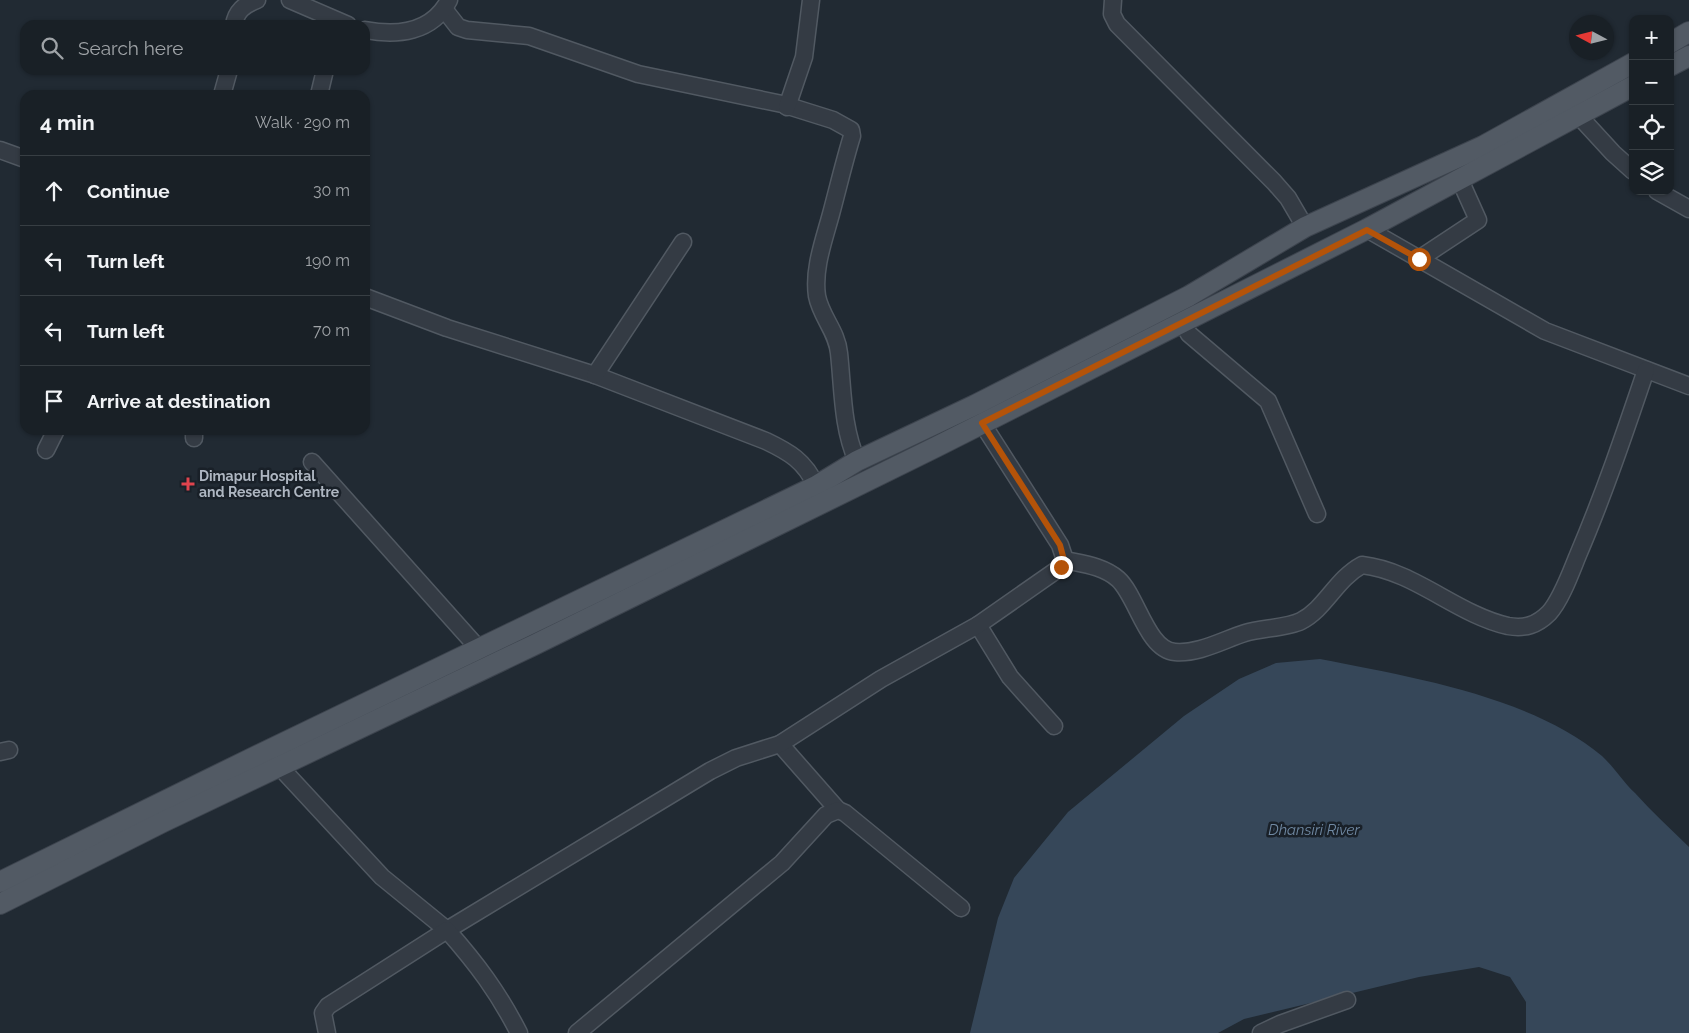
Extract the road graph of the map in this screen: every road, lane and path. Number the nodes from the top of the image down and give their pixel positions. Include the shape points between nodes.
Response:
1 (257, 0) edge
2 (290, 0) edge
3 (811, 0) edge
4 (1113, 0) edge
5 (447, 4) edge
6 (235, 20) edge
7 (333, 20) edge
8 (370, 31) edge
9 (1689, 32) edge
10 (1674, 41) edge
11 (1689, 56) edge
12 (1674, 64) edge
13 (1629, 66) edge
14 (228, 75) edge
15 (323, 75) edge
16 (1629, 88) edge
17 (223, 90) edge
18 (320, 90) edge
19 (788, 107) junction
20 (1579, 116) junction
21 (0, 150) edge
22 (20, 158) edge
23 (1629, 167) edge
24 (1460, 180) junction
25 (1664, 195) edge
26 (1689, 209) edge
27 (1304, 227) junction
28 (1367, 230) junction
29 (683, 242) dead end
30 (1419, 259) junction
31 (370, 299) edge
32 (1182, 322) junction
33 (1646, 370) junction
34 (595, 374) junction
35 (1689, 386) edge
36 (982, 423) junction
37 (54, 435) edge
38 (46, 450) dead end
39 (857, 461) junction
40 (312, 462) dead end
41 (816, 486) junction
42 (1317, 514) dead end
43 (1064, 560) junction
44 (978, 625) junction
45 (479, 649) junction
46 (1054, 726) dead end
47 (780, 744) junction
48 (280, 767) junction
49 (838, 810) junction
50 (0, 882) edge
51 (0, 904) edge
52 (962, 908) dead end
53 (447, 930) junction
54 (1347, 1000) dead end
55 (327, 1033) edge
56 (519, 1033) edge
57 (577, 1033) edge
58 (1261, 1033) edge

1 - 6 street via 246,4
2 - 7 street
3 - 19 street via 804,57
4 - 27 street via 1112,14 1117,24 1274,182 1288,198
5 - 8 street via 435,18 405,33
5 - 19 street via 458,27 467,30 529,36 638,74
9 - 10 main road
11 - 12 main road
13 - 27 main road via 1483,146
14 - 17 street
15 - 18 street
16 - 20 main road
19 - 39 street via 833,120 850,130 852,136 819,258 817,296 838,348 845,425
20 - 23 street
20 - 24 main road
21 - 22 street
24 - 28 main road
24 - 30 street via 1478,220
25 - 26 street
27 - 39 main road via 1189,296
28 - 30 street
28 - 32 main road
29 - 34 street
30 - 33 street via 1545,331
31 - 34 street via 447,328
32 - 36 main road
32 - 42 street via 1189,334 1268,401
33 - 35 street
33 - 43 street via 1600,503 1568,578 1550,612 1526,628 1508,626 1454,605 1396,573 1362,565 1348,572 1301,621 1246,632 1204,648 1173,652 1162,647 1152,636 1119,580 1103,569
34 - 41 street via 792,454 812,474
36 - 43 street via 1060,545
36 - 48 main road via 534,646
37 - 38 street
39 - 41 main road
40 - 45 street
41 - 45 main road
43 - 44 street via 1053,573
44 - 46 street via 1010,677
44 - 47 street via 881,679
45 - 50 main road
47 - 49 street
47 - 53 street via 736,758 710,771
48 - 51 main road
48 - 53 street via 382,877
49 - 52 street
49 - 57 street via 826,815 782,863
53 - 55 street via 328,1006 323,1013
53 - 56 street via 500,996
54 - 58 street

